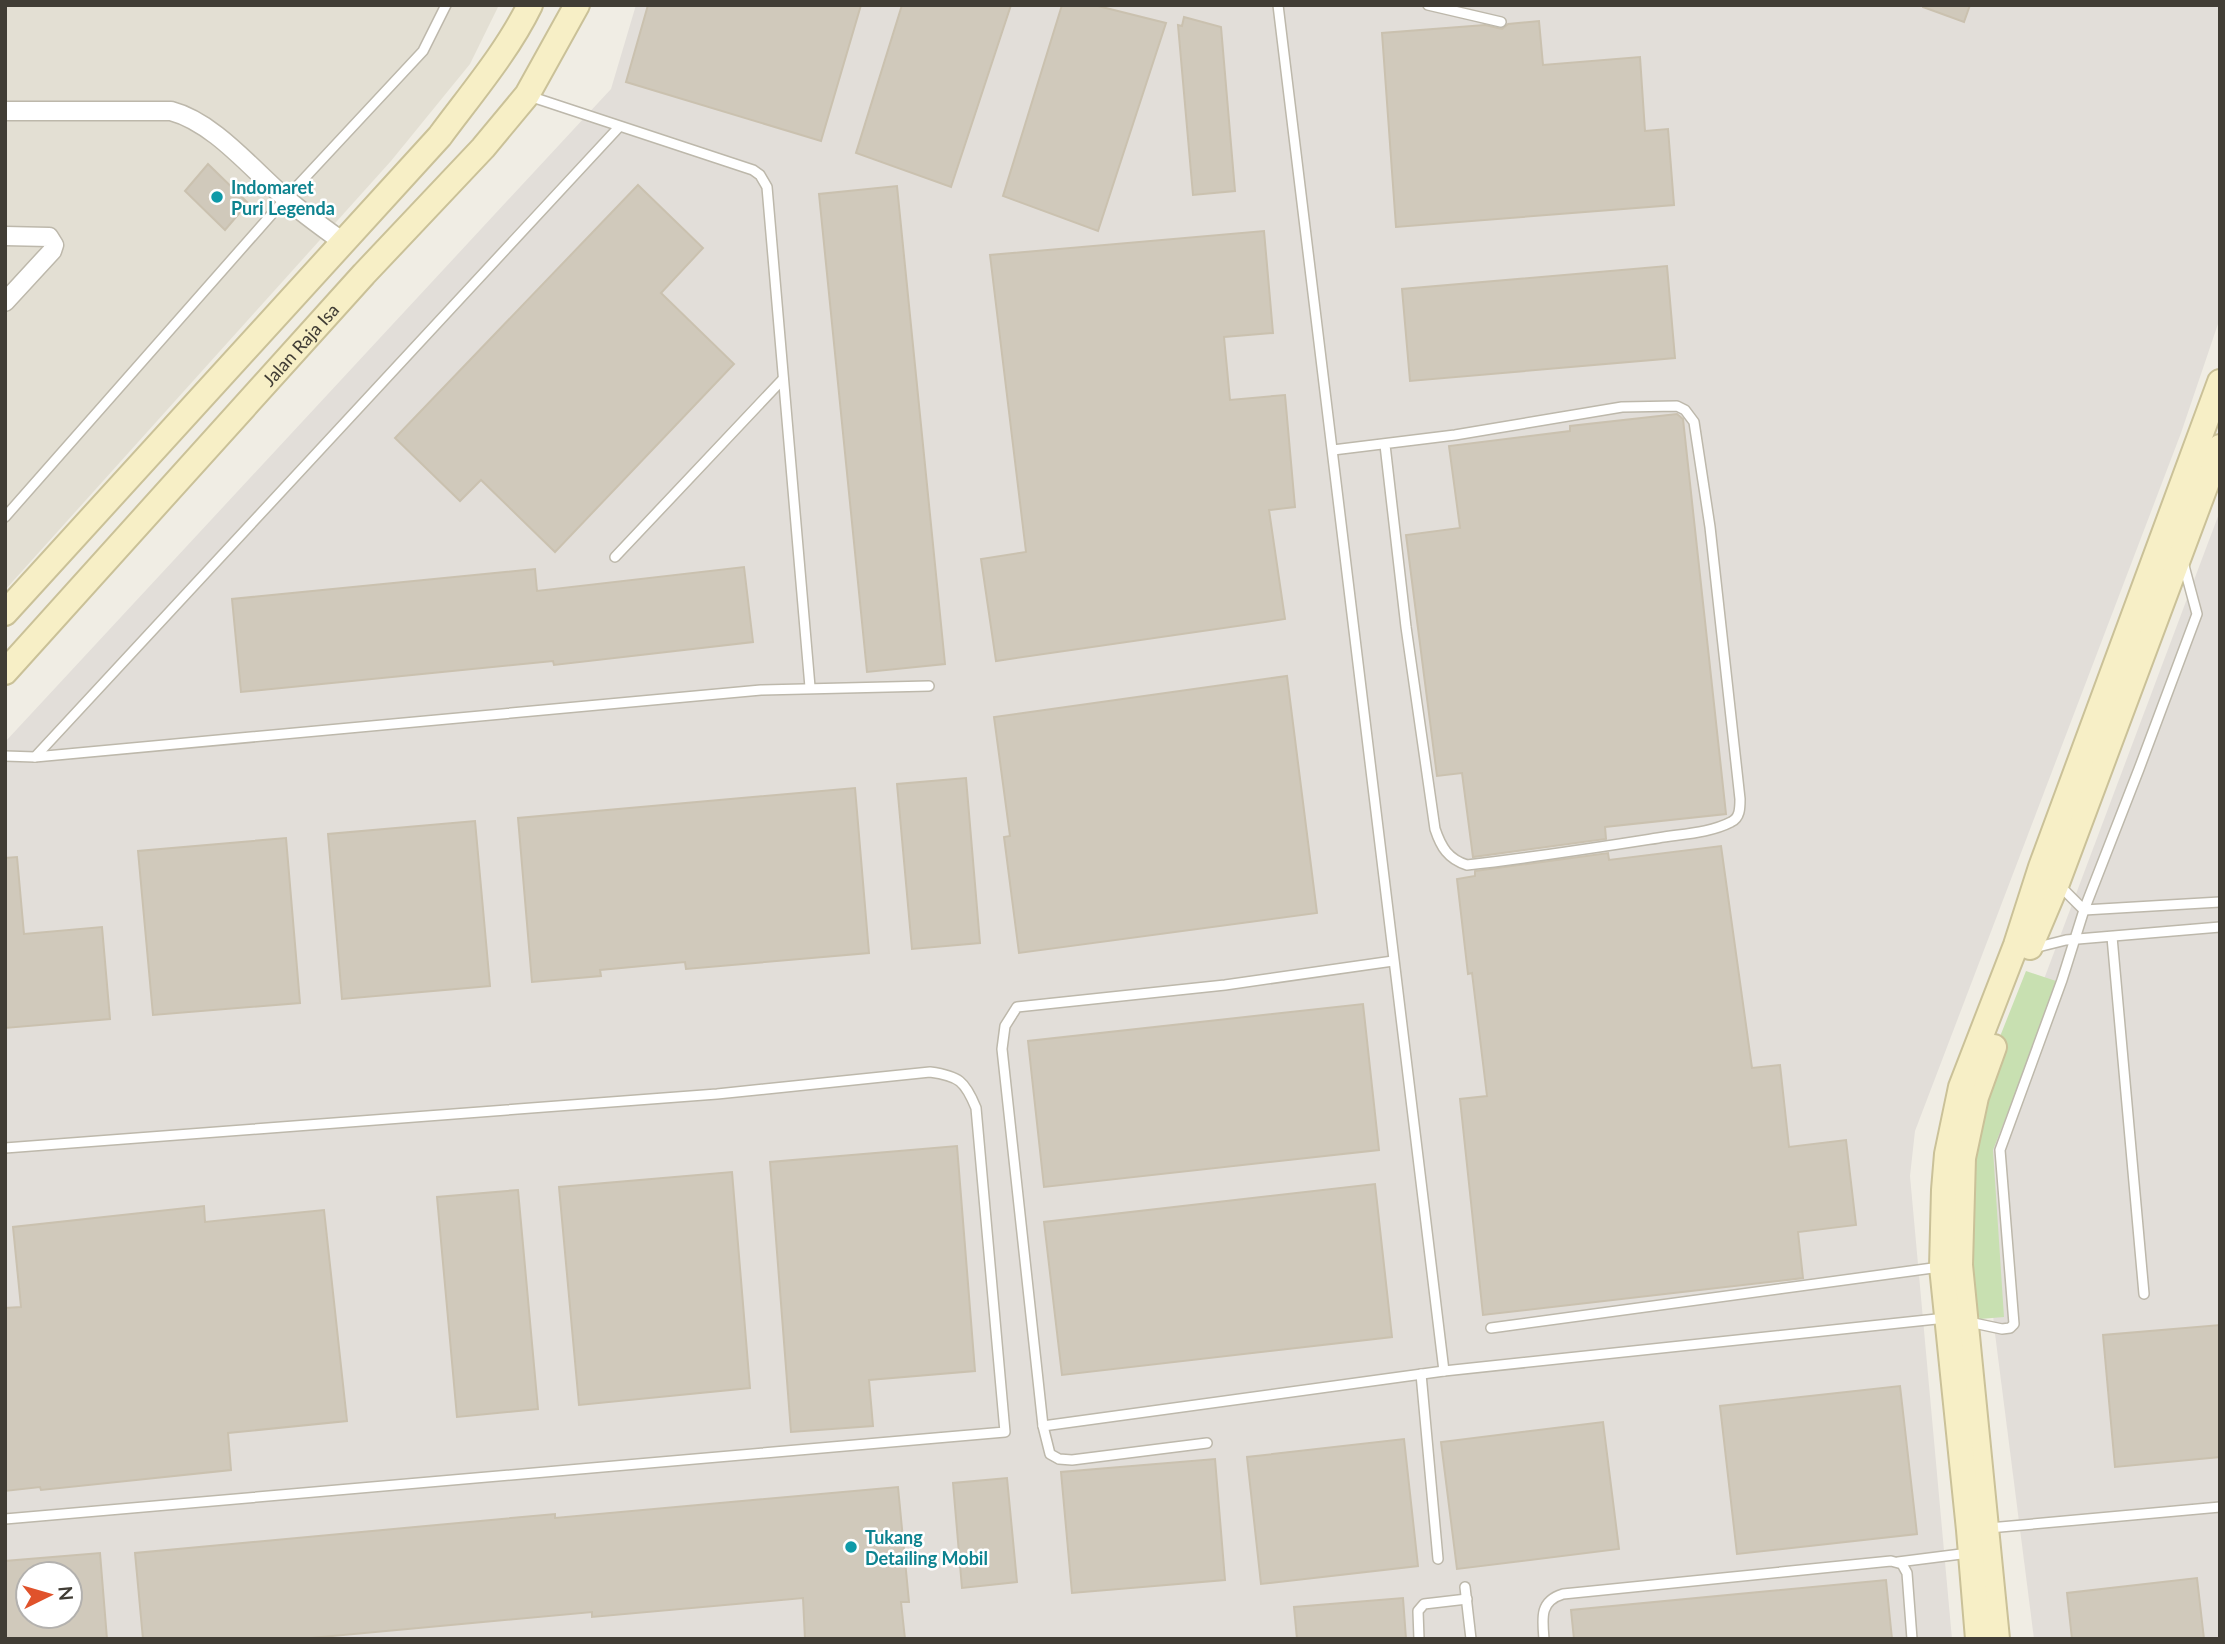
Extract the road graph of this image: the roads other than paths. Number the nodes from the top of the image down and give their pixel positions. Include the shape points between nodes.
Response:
1 (446, 5) edge
2 (530, 5) edge
3 (577, 5) edge
4 (1278, 5) edge
5 (1428, 5) edge
6 (1501, 22) dead end
7 (527, 95) junction
8 (5, 111) edge
9 (619, 127) junction
10 (286, 198) junction
11 (5, 236) edge
12 (342, 242) junction
13 (5, 302) edge
14 (783, 379) junction
15 (2220, 382) edge
16 (1385, 445) junction
17 (2220, 447) edge
18 (1333, 450) junction
19 (5, 517) edge
20 (2179, 550) junction
21 (615, 557) dead end
22 (5, 613) edge
23 (5, 672) edge
24 (929, 686) dead end
25 (810, 687) junction
26 (5, 756) edge
27 (35, 757) junction
28 (2049, 875) junction
29 (2220, 902) edge
30 (2084, 909) junction
31 (2220, 927) edge
32 (2112, 937) junction
33 (2074, 940) junction
34 (2023, 947) junction
35 (1393, 961) junction
36 (5, 1148) edge
37 (1942, 1267) junction
38 (2144, 1294) dead end
39 (1957, 1320) junction
40 (1491, 1328) dead end
41 (1444, 1371) junction
42 (1421, 1374) junction
43 (1043, 1426) junction
44 (1207, 1443) dead end
45 (2220, 1507) edge
46 (5, 1519) edge
47 (1987, 1529) junction
48 (1971, 1553) junction
49 (1438, 1559) dead end
50 (1898, 1562) junction
51 (1465, 1587) dead end
52 (1467, 1599) junction
53 (1419, 1639) edge
54 (1471, 1639) edge
55 (1544, 1639) edge
56 (1912, 1639) edge
57 (1978, 1639) edge
58 (1997, 1639) edge

1 - 10 lane via 423,51
2 - 12 main road via 440,136
3 - 7 main road, Jalan Raja Isa
4 - 18 lane
5 - 6 lane
7 - 9 lane
7 - 23 main road, Jalan Raja Isa
8 - 10 street via 182,114 206,128
9 - 14 lane via 753,170 764,180
9 - 27 lane
10 - 12 street
10 - 19 lane
11 - 13 street via 49,237 54,245
12 - 22 main road
14 - 21 lane
14 - 25 lane
15 - 28 main road
16 - 16 lane via 1622,407 1677,406 1689,414 1710,527 1740,799 1735,819 1699,831 1560,854 1466,865 1447,854 1435,829
16 - 18 lane
17 - 20 main road
18 - 35 lane
20 - 28 main road
20 - 30 lane via 2197,614
24 - 25 lane
25 - 27 lane
26 - 27 lane
28 - 30 lane
28 - 34 main road
29 - 30 lane
30 - 33 lane
31 - 32 lane
32 - 33 lane
32 - 38 lane
33 - 34 lane
33 - 39 lane via 2000,1150 2014,1324 2002,1329
34 - 37 main road via 1961,1087 1947,1154
34 - 39 main road via 1976,1097 1963,1158
35 - 41 lane
35 - 43 lane via 1017,1007 1004,1026 1002,1049
36 - 46 lane via 717,1094 930,1072 948,1075 961,1081 976,1108 1005,1432
37 - 39 main road
37 - 40 lane
39 - 41 lane
39 - 47 main road
39 - 48 main road
41 - 42 lane
42 - 43 lane
42 - 49 lane
43 - 44 lane via 1050,1454 1064,1460
45 - 47 lane
47 - 58 main road
48 - 50 lane
48 - 57 main road
50 - 55 lane via 1563,1594 1544,1608
50 - 56 lane via 1907,1573
51 - 52 lane
52 - 53 lane via 1424,1604 1418,1611
52 - 54 lane

